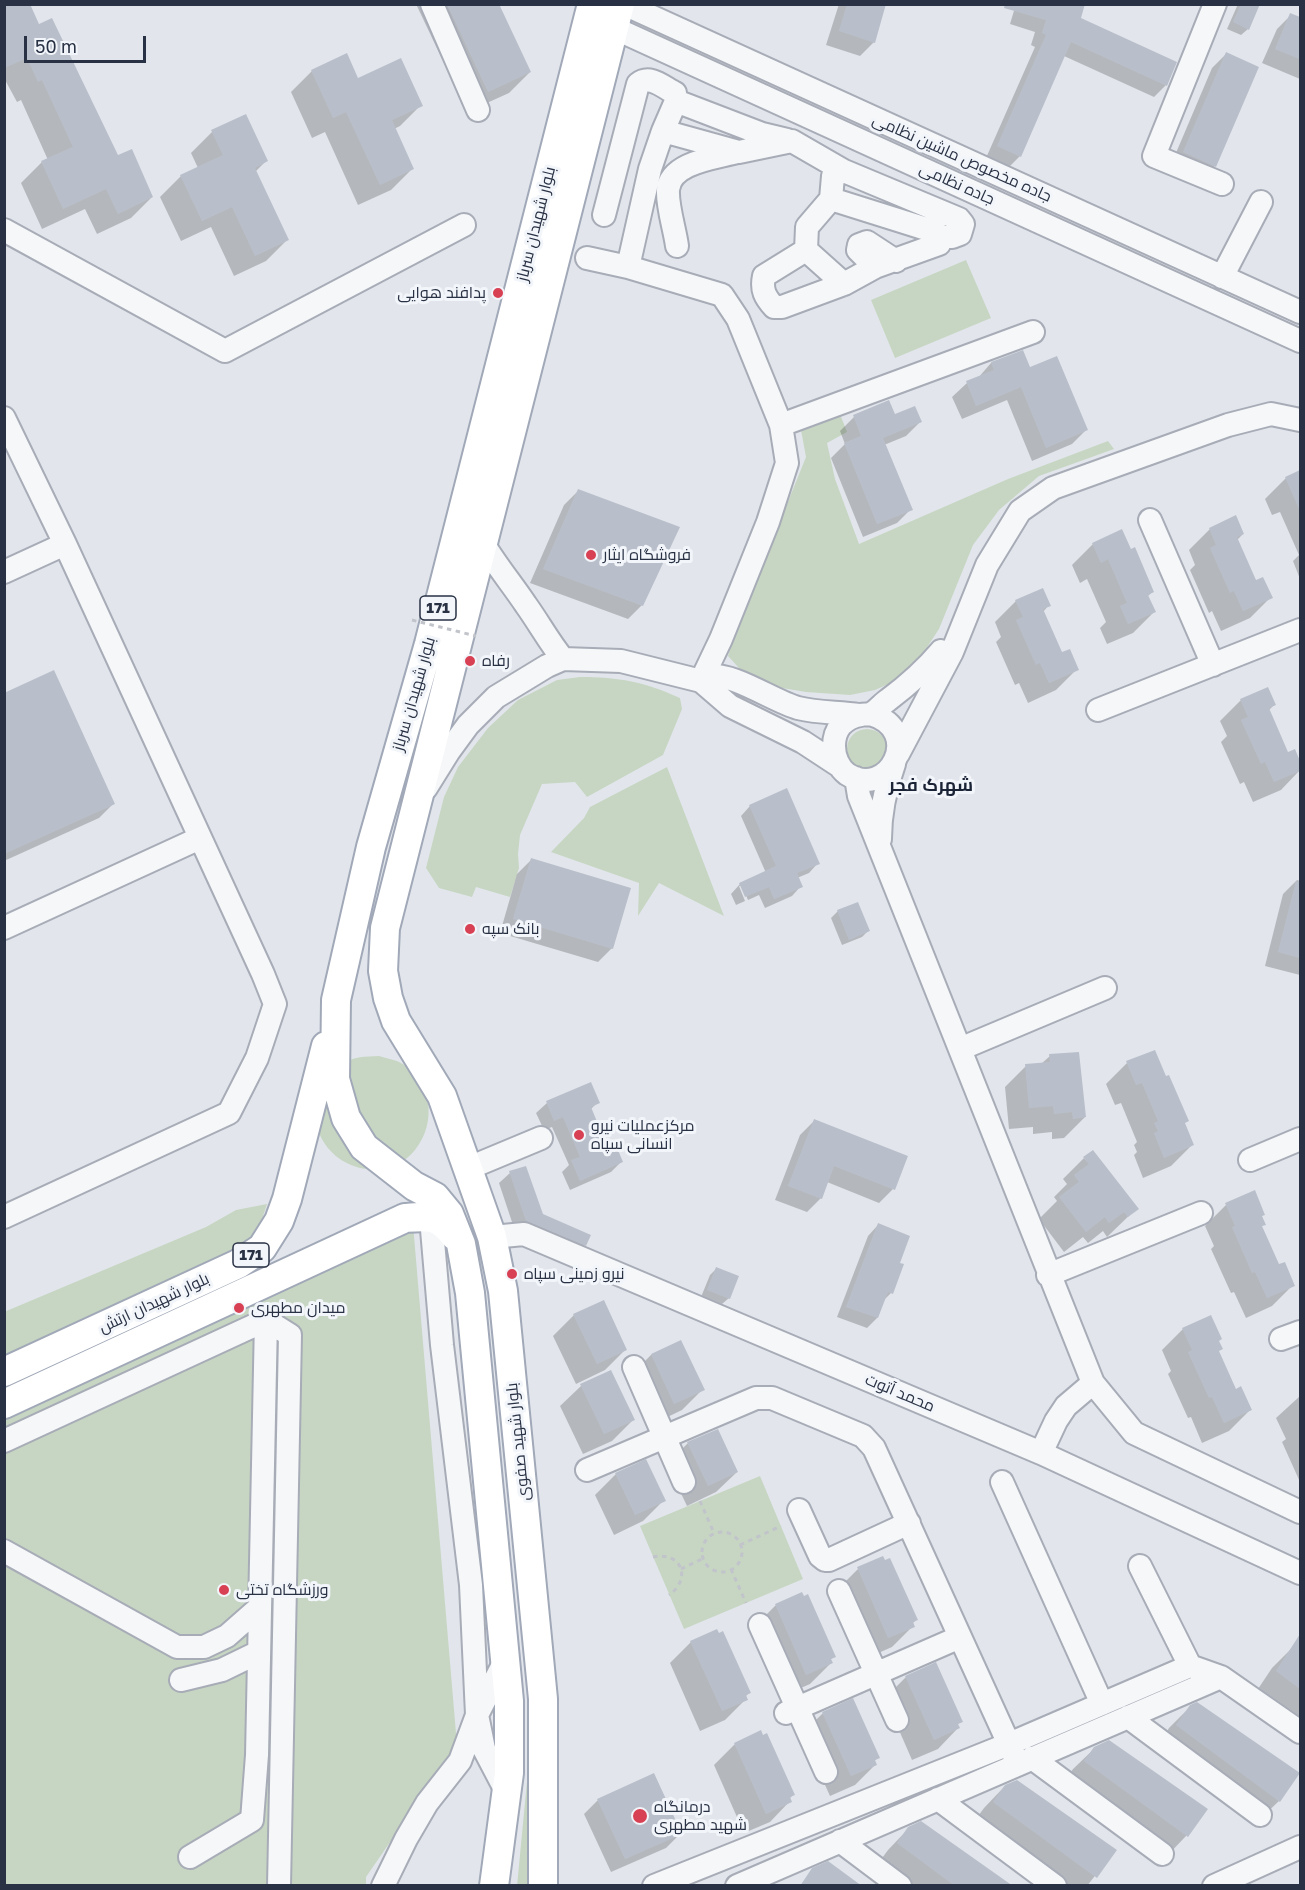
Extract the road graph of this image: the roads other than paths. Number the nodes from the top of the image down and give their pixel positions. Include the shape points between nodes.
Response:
1 (432, 4) edge
2 (592, 4) edge
3 (1215, 4) edge
4 (619, 12) edge
5 (676, 101) junction
6 (478, 110) dead end
7 (663, 131) junction
8 (792, 141) junction
9 (739, 152) junction
10 (844, 171) junction
11 (1222, 184) dead end
12 (831, 199) junction
13 (1261, 202) dead end
14 (604, 215) dead end
15 (464, 225) dead end
16 (4, 230) edge
17 (940, 237) junction
18 (677, 246) dead end
19 (806, 250) junction
20 (587, 258) dead end
21 (628, 267) junction
22 (1222, 277) junction
23 (844, 284) junction
24 (1300, 312) edge
25 (1033, 332) dead end
26 (1300, 341) edge
27 (4, 418) edge
28 (1300, 420) edge
29 (781, 425) junction
30 (1150, 520) dead end
31 (483, 543) junction
32 (65, 544) junction
33 (4, 572) edge
34 (961, 627) junction
35 (1300, 630) edge
36 (563, 659) junction
37 (1213, 664) junction
38 (701, 681) junction
39 (1098, 710) dead end
40 (865, 714) junction
41 (896, 759) junction
42 (847, 771) junction
43 (416, 808) junction
44 (200, 838) junction
45 (879, 843) junction
46 (4, 928) edge
47 (1105, 988) dead end
48 (336, 1000) junction
49 (396, 1021) joint
50 (960, 1049) junction
51 (541, 1138) dead end
52 (1300, 1139) edge
53 (1250, 1160) dead end
54 (469, 1168) junction
55 (414, 1185) joint
56 (1201, 1214) dead end
57 (4, 1217) edge
58 (431, 1218) junction
59 (492, 1237) junction
60 (462, 1244) junction
61 (1048, 1275) junction
62 (266, 1320) junction
63 (634, 1367) dead end
64 (4, 1372) edge
65 (1093, 1383) junction
66 (4, 1404) edge
67 (664, 1437) junction
68 (4, 1441) edge
69 (1041, 1453) junction
70 (587, 1470) dead end
71 (684, 1482) dead end
72 (1002, 1482) dead end
73 (799, 1510) dead end
74 (1300, 1512) edge
75 (909, 1523) junction
76 (4, 1551) edge
77 (1140, 1566) dead end
78 (1300, 1573) edge
79 (839, 1591) dead end
80 (260, 1607) junction
81 (760, 1625) dead end
82 (960, 1636) junction
83 (259, 1652) junction
84 (505, 1661) junction
85 (1190, 1666) junction
86 (876, 1673) junction
87 (1221, 1677) junction
88 (181, 1680) dead end
89 (1102, 1704) junction
90 (792, 1710) junction
91 (477, 1715) junction
92 (1128, 1717) junction
93 (897, 1720) dead end
94 (1300, 1732) edge
95 (1020, 1755) junction
96 (826, 1772) dead end
97 (506, 1791) junction
98 (938, 1799) junction
99 (1260, 1815) dead end
100 (840, 1841) junction
101 (1300, 1846) edge
102 (1162, 1854) dead end
103 (190, 1857) dead end
104 (741, 1885) edge
105 (279, 1886) edge
106 (383, 1886) edge
107 (494, 1886) edge
108 (543, 1886) edge
109 (654, 1886) edge
110 (900, 1886) edge
111 (1055, 1886) edge
112 (1214, 1886) edge

1 - 6 street
2 - 48 main road, بلوار شهیدان سرباز / 171 via 429,644 371,847
3 - 11 street via 1154,156
4 - 22 street, جاده مخصوص ماشین نظامی
4 - 26 street, جاده نظامی
4 - 31 main road, بلوار شهیدان سرباز / 171
5 - 7 street
5 - 8 street via 762,134
5 - 14 street via 675,93 649,79 638,84
7 - 9 street
7 - 21 street via 650,169
8 - 9 street
8 - 10 street
9 - 18 street via 686,167 672,177 668,191
10 - 12 street via 833,176
10 - 17 street via 963,224 960,234
12 - 17 street via 936,232
12 - 19 street via 807,227
13 - 22 street
15 - 16 street via 225,351
17 - 23 street via 939,244
19 - 23 street
19 - 23 street via 764,276 762,287 774,307
20 - 21 street
21 - 29 street via 722,295 738,319
22 - 24 street, جاده مخصوص ماشین نظامی
25 - 29 street
27 - 32 street
28 - 34 street via 1271,414 1228,424 1053,488 1020,511 987,565
29 - 38 street via 787,464 764,533
30 - 37 street
31 - 36 street
31 - 43 main road, بلوار شهیدان سرباز / 171
32 - 33 street
32 - 44 street
34 - 40 street via 924,672
34 - 41 street
35 - 37 street
36 - 38 street via 621,661
36 - 43 street via 495,697 449,751
37 - 39 street
38 - 40 street via 709,676 728,678 795,707
38 - 42 street via 730,706 803,742
40 - 41 street via 889,723 899,743
40 - 42 street via 850,718 836,734 834,755
41 - 42 street via 878,778 866,780
41 - 45 street via 885,790
42 - 45 street
43 - 49 main road, بلوار شهیدان سرباز / 171 via 385,928 382,971
44 - 46 street
44 - 57 street via 275,1004 257,1058 229,1113
45 - 50 street
47 - 50 street
48 - 55 main road, بلوار شهیدان سرباز / 171 via 335,1079 346,1118 364,1147
48 - 64 main road, بلوار شهیدان ارتش / 171 via 287,1199 262,1248 238,1264
49 - 54 main road, بلوار شهید صفوی via 442,1096
50 - 61 street
51 - 54 street
52 - 53 street
54 - 59 main road, بلوار شهید صفوی
55 - 60 main road, بلوار شهید صفوی via 435,1197 449,1214
56 - 61 street
58 - 60 main road via 444,1222
58 - 66 main road, بلوار شهیدان ارتش / 171 via 405,1218
58 - 91 street via 471,1584
59 - 69 street, محمد آتوت via 524,1234
59 - 108 main road, بلوار شهید صفوی via 503,1291 543,1699
60 - 84 main road, بلوار شهید صفوی
61 - 65 street
62 - 68 street
62 - 80 street
62 - 105 street via 290,1335
63 - 67 street
65 - 69 street via 1066,1406
65 - 74 street via 1134,1433
67 - 70 street
67 - 71 street
67 - 75 street via 756,1398 772,1398 863,1436 874,1448
69 - 78 street, محمد آتوت
72 - 89 street
73 - 75 street via 825,1560
75 - 82 street
76 - 80 street via 177,1647 204,1647 227,1636
77 - 85 street
79 - 86 street
80 - 83 street
81 - 90 street
82 - 86 street
82 - 95 street
83 - 88 street via 222,1670
83 - 103 street via 252,1820
84 - 91 street
84 - 97 main road, بلوار شهید صفوی via 509,1701
85 - 87 street
85 - 89 street
86 - 90 street
86 - 93 street
87 - 92 street
87 - 94 street
89 - 95 street
90 - 96 street
91 - 97 street via 483,1749
91 - 106 street via 460,1761 405,1831
92 - 95 street
92 - 99 street
95 - 98 street
95 - 102 street
95 - 109 street
97 - 107 main road, بلوار شهید صفوی
98 - 100 street
98 - 111 street
100 - 104 street
100 - 110 street
101 - 112 street

